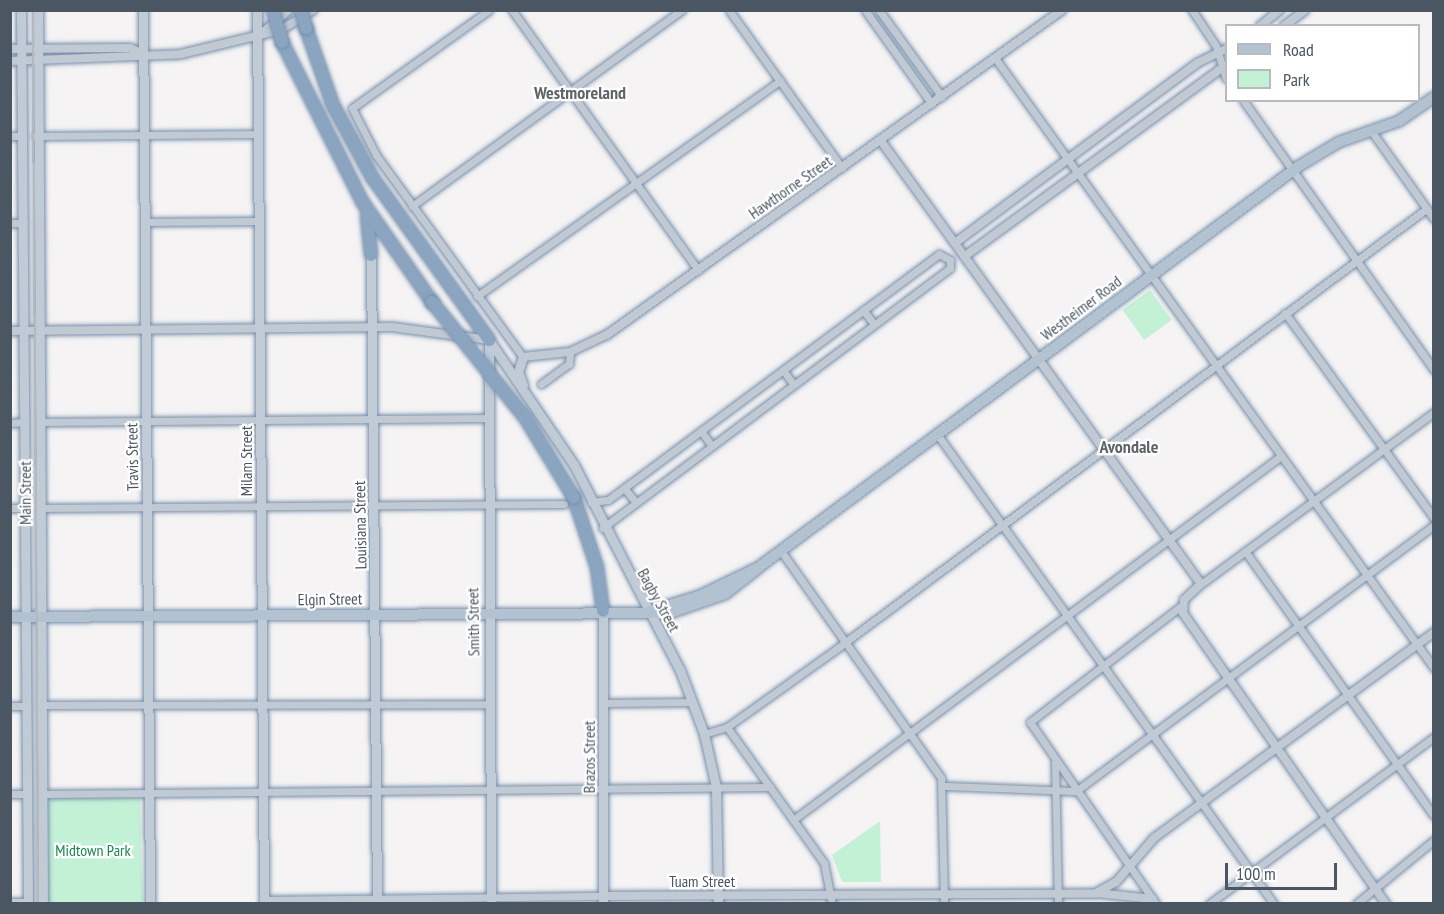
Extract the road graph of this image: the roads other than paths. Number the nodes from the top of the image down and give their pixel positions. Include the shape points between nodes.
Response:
1 (21, 10) edge
2 (38, 10) edge
3 (143, 10) edge
4 (273, 10) edge
5 (289, 10) edge
6 (301, 10) edge
7 (312, 10) edge
8 (489, 10) edge
9 (512, 10) edge
10 (682, 10) edge
11 (729, 10) edge
12 (865, 10) edge
13 (879, 10) edge
14 (1062, 10) edge
15 (1192, 10) edge
16 (1280, 10) edge
17 (1305, 10) edge
18 (258, 13) edge
19 (1262, 24) edge
20 (1287, 24) edge
21 (259, 36) junction
22 (38, 48) junction
23 (10, 49) edge
24 (21, 49) junction
25 (1222, 51) edge
26 (143, 54) junction
27 (995, 58) junction
28 (10, 61) edge
29 (38, 61) junction
30 (21, 62) junction
31 (1224, 66) edge
32 (780, 81) junction
33 (570, 91) junction
34 (942, 97) junction
35 (1434, 98) edge
36 (1244, 102) edge
37 (932, 104) junction
38 (1372, 132) junction
39 (258, 134) junction
40 (145, 135) junction
41 (10, 136) edge
42 (22, 136) junction
43 (36, 136) junction
44 (881, 141) junction
45 (1068, 160) junction
46 (842, 168) junction
47 (1293, 171) junction
48 (1077, 172) junction
49 (636, 183) junction
50 (363, 203) junction
51 (412, 206) junction
52 (1426, 209) junction
53 (1434, 219) edge
54 (259, 221) junction
55 (145, 222) junction
56 (10, 223) edge
57 (24, 223) junction
58 (955, 243) junction
59 (371, 255) joint
60 (965, 256) junction
61 (1357, 260) junction
62 (698, 270) junction
63 (1150, 275) junction
64 (477, 296) junction
65 (863, 310) junction
66 (1285, 313) junction
67 (874, 324) junction
68 (374, 329) junction
69 (259, 330) junction
70 (10, 331) edge
71 (25, 331) junction
72 (39, 331) junction
73 (147, 331) junction
74 (489, 340) junction
75 (570, 352) junction
76 (523, 357) junction
77 (1039, 359) junction
78 (1215, 366) junction
79 (783, 370) junction
80 (1434, 370) edge
81 (541, 384) dead end
82 (793, 384) junction
83 (526, 393) junction
84 (1434, 412) edge
85 (488, 418) junction
86 (261, 420) junction
87 (374, 420) junction
88 (146, 421) junction
89 (40, 422) junction
90 (10, 423) edge
91 (25, 423) junction
92 (701, 431) junction
93 (937, 434) junction
94 (711, 445) junction
95 (1103, 448) junction
96 (1383, 449) junction
97 (1281, 456) junction
98 (624, 488) junction
99 (569, 501) junction
100 (634, 501) junction
101 (1315, 501) junction
102 (591, 502) junction
103 (486, 504) junction
104 (374, 506) junction
105 (147, 507) junction
106 (261, 507) junction
107 (10, 508) edge
108 (26, 508) junction
109 (40, 508) junction
110 (1434, 518) edge
111 (1002, 524) junction
112 (1434, 525) edge
113 (603, 528) junction
114 (1170, 540) junction
115 (781, 551) junction
116 (1245, 551) junction
117 (1368, 574) junction
118 (1201, 584) junction
119 (1181, 606) junction
120 (603, 611) junction
121 (650, 611) junction
122 (487, 613) junction
123 (376, 614) junction
124 (262, 615) junction
125 (1068, 615) junction
126 (149, 616) junction
127 (10, 617) edge
128 (41, 617) junction
129 (26, 618) junction
130 (1299, 624) junction
131 (1434, 632) edge
132 (845, 640) junction
133 (1417, 644) junction
134 (1103, 664) junction
135 (1434, 668) edge
136 (1228, 677) junction
137 (1348, 695) junction
138 (693, 702) junction
139 (604, 703) junction
140 (375, 704) junction
141 (489, 704) junction
142 (41, 705) junction
143 (149, 705) junction
144 (262, 705) junction
145 (10, 706) edge
146 (27, 706) junction
147 (727, 727) junction
148 (910, 732) junction
149 (704, 734) junction
150 (1153, 735) junction
151 (1434, 737) edge
152 (1277, 748) junction
153 (1055, 762) junction
154 (1396, 764) junction
155 (945, 786) junction
156 (716, 787) junction
157 (770, 787) junction
158 (604, 788) junction
159 (1057, 788) junction
160 (489, 790) junction
161 (377, 791) junction
162 (1076, 791) junction
163 (263, 792) junction
164 (149, 793) junction
165 (10, 794) edge
166 (28, 794) junction
167 (42, 794) junction
168 (1202, 803) junction
169 (1434, 816) edge
170 (1325, 817) junction
171 (793, 820) junction
172 (1434, 840) edge
173 (1129, 866) junction
174 (1252, 872) junction
175 (1374, 887) junction
176 (944, 892) junction
177 (1096, 893) junction
178 (832, 899) edge
179 (1058, 899) edge
180 (603, 900) edge
181 (718, 900) edge
182 (377, 901) edge
183 (491, 901) edge
184 (1154, 901) edge
185 (10, 902) edge
186 (264, 902) edge
187 (28, 903) edge
188 (43, 903) edge
189 (150, 903) edge
190 (944, 903) edge
191 (1209, 903) edge
192 (1274, 903) edge
193 (1356, 903) edge
194 (1386, 903) edge

1 - 24 main road, Main Street
2 - 22 main road, Main Street
3 - 26 main road, Travis Street
4 - 50 highway, bridge via 282,42
5 - 21 street
6 - 74 highway, bridge via 333,105 372,177
7 - 21 street via 282,30
8 - 51 street via 352,108 375,155
9 - 33 street
10 - 33 street
11 - 32 street
12 - 37 street
13 - 34 street
14 - 27 street, Hawthorne Street
15 - 25 street
16 - 19 street
17 - 20 street
18 - 21 main road, Milam Street
21 - 26 street via 181,54
21 - 39 main road, Milam Street
22 - 24 street
22 - 26 street via 130,48
22 - 29 main road, Main Street
23 - 24 street
24 - 30 main road, Main Street
25 - 31 street
25 - 45 street
26 - 29 street via 131,59
26 - 40 main road, Travis Street
27 - 34 street, Hawthorne Street
27 - 45 street
28 - 30 street
29 - 30 street
29 - 43 main road, Main Street
30 - 42 main road, Main Street
31 - 48 street
32 - 46 street
32 - 49 street
33 - 49 street
33 - 51 street
34 - 37 street, Hawthorne Street
35 - 38 main road, Westheimer Road
36 - 47 street
37 - 44 street, Hawthorne Street
38 - 47 main road, Westheimer Road via 1337,143
38 - 52 street
39 - 40 street
39 - 54 main road, Milam Street
40 - 43 street
40 - 55 main road, Travis Street
41 - 42 street
42 - 57 main road, Main Street
43 - 72 main road, Main Street
44 - 46 street, Hawthorne Street
44 - 58 street
45 - 48 street
45 - 58 street
46 - 62 street, Hawthorne Street
47 - 61 street
47 - 63 main road, Westheimer Road
48 - 60 street
48 - 63 street
49 - 62 street
49 - 64 street
50 - 59 highway via 372,231
50 - 99 highway, bridge via 432,302 526,419
51 - 64 street
52 - 53 street
52 - 61 street
54 - 55 street
54 - 69 main road, Milam Street
55 - 73 main road, Travis Street
56 - 57 street
57 - 71 main road, Main Street
58 - 60 street
59 - 68 main road, Louisiana Street
60 - 77 street
61 - 66 street
61 - 80 street
62 - 75 street, Hawthorne Street via 608,334
63 - 77 main road, Westheimer Road
63 - 78 street
64 - 76 street
65 - 67 street
65 - 67 street via 939,254 948,257 950,268
65 - 79 street
66 - 78 street
66 - 96 street
67 - 82 street
68 - 69 street
68 - 74 street via 430,329
68 - 87 main road, Louisiana Street
69 - 73 street
69 - 86 main road, Milam Street
70 - 71 street
71 - 72 street
71 - 91 main road, Main Street
72 - 73 street
72 - 89 main road, Main Street
73 - 88 main road, Travis Street
74 - 83 main road, Bagby Street
74 - 85 main road, Smith Street
75 - 76 street, Hawthorne Street
75 - 81 street via 569,364
76 - 83 main road via 518,372
77 - 93 main road, Westheimer Road
77 - 95 street
78 - 95 street
78 - 97 street
79 - 82 street
79 - 92 street
82 - 94 street
83 - 102 main road, Bagby Street
84 - 96 street
85 - 87 street
85 - 103 main road, Smith Street
86 - 87 street
86 - 88 street
86 - 106 main road, Milam Street
87 - 104 main road, Louisiana Street
88 - 89 street
88 - 105 main road, Travis Street
89 - 109 main road, Main Street
90 - 91 street
91 - 108 main road, Main Street
92 - 94 street
92 - 98 street
93 - 111 street
93 - 115 main road, Westheimer Road
94 - 100 street
95 - 111 street
95 - 114 street
96 - 101 street
96 - 110 street
97 - 101 street
97 - 114 street
98 - 100 street
98 - 102 street via 605,502
99 - 103 street
99 - 120 highway via 597,567
100 - 113 street
101 - 116 street
101 - 117 street
102 - 113 main road, Bagby Street
103 - 104 street
103 - 122 main road, Smith Street
104 - 106 street
104 - 123 main road, Louisiana Street
105 - 106 street
105 - 109 street
105 - 126 main road, Travis Street
106 - 124 main road, Milam Street
107 - 108 street
108 - 129 main road, Main Street
109 - 128 main road, Main Street
111 - 125 street
111 - 132 street
112 - 117 street
113 - 121 main road, Bagby Street
114 - 118 street
114 - 125 street
115 - 121 main road, Westheimer Road via 739,585 700,606
115 - 132 street
116 - 118 street
116 - 130 street
117 - 130 street
117 - 133 street
118 - 119 street
119 - 134 street
119 - 136 street
120 - 121 main road, Elgin Street
120 - 122 main road, Elgin Street
120 - 139 main road, Brazos Street
121 - 138 main road, Bagby Street
122 - 123 main road, Elgin Street
122 - 141 main road, Smith Street
123 - 124 main road, Elgin Street
123 - 140 main road, Louisiana Street
124 - 126 main road, Elgin Street
124 - 144 main road, Milam Street
125 - 134 street
125 - 148 street
126 - 128 main road, Elgin Street
126 - 143 main road, Travis Street
127 - 129 main road, Elgin Street
128 - 129 main road, Elgin Street
128 - 142 main road, Main Street
129 - 146 main road, Main Street
130 - 136 street
130 - 137 street
131 - 133 street
132 - 147 street
132 - 148 street
133 - 135 street
133 - 137 street
134 - 150 street
134 - 153 street via 1030,722
136 - 150 street
136 - 152 street
137 - 152 street
137 - 154 street
138 - 139 street
138 - 149 main road, Bagby Street
139 - 158 main road, Brazos Street
140 - 141 street
140 - 144 street
140 - 161 main road, Louisiana Street
141 - 160 main road, Smith Street
142 - 143 street
142 - 167 main road, Main Street
143 - 144 street
143 - 164 main road, Travis Street
144 - 163 main road, Milam Street
145 - 146 street
146 - 166 main road, Main Street
147 - 149 street
147 - 157 street
148 - 155 street
148 - 171 street
149 - 156 main road, Bagby Street
150 - 162 street
150 - 168 street
151 - 154 street
152 - 168 street
152 - 170 street
153 - 159 street
153 - 162 street
154 - 169 street
154 - 170 street
155 - 159 street
155 - 176 street
156 - 157 street
156 - 158 street
156 - 181 main road, Bagby Street
157 - 171 street
158 - 160 street
158 - 180 main road, Brazos Street
159 - 162 street
159 - 179 street
160 - 161 street
160 - 183 main road, Smith Street
161 - 163 street
161 - 182 main road, Louisiana Street
162 - 173 street
163 - 164 street
163 - 186 main road, Milam Street
164 - 167 street
164 - 189 main road, Travis Street
165 - 166 street
166 - 187 main road, Main Street
167 - 188 main road, Main Street
168 - 173 street via 1154,838
168 - 174 street
170 - 174 street
170 - 175 street
171 - 178 street via 824,863
172 - 175 street
173 - 177 street
173 - 184 street
174 - 191 street
174 - 192 street
175 - 193 street
175 - 194 street
176 - 178 street, Tuam Street
176 - 179 street, Tuam Street
176 - 190 street
177 - 179 street, Tuam Street
177 - 184 street, Tuam Street
178 - 181 street, Tuam Street
180 - 181 street, Tuam Street
180 - 183 street, Tuam Street
182 - 183 street, Tuam Street
182 - 186 street, Tuam Street
185 - 187 street

